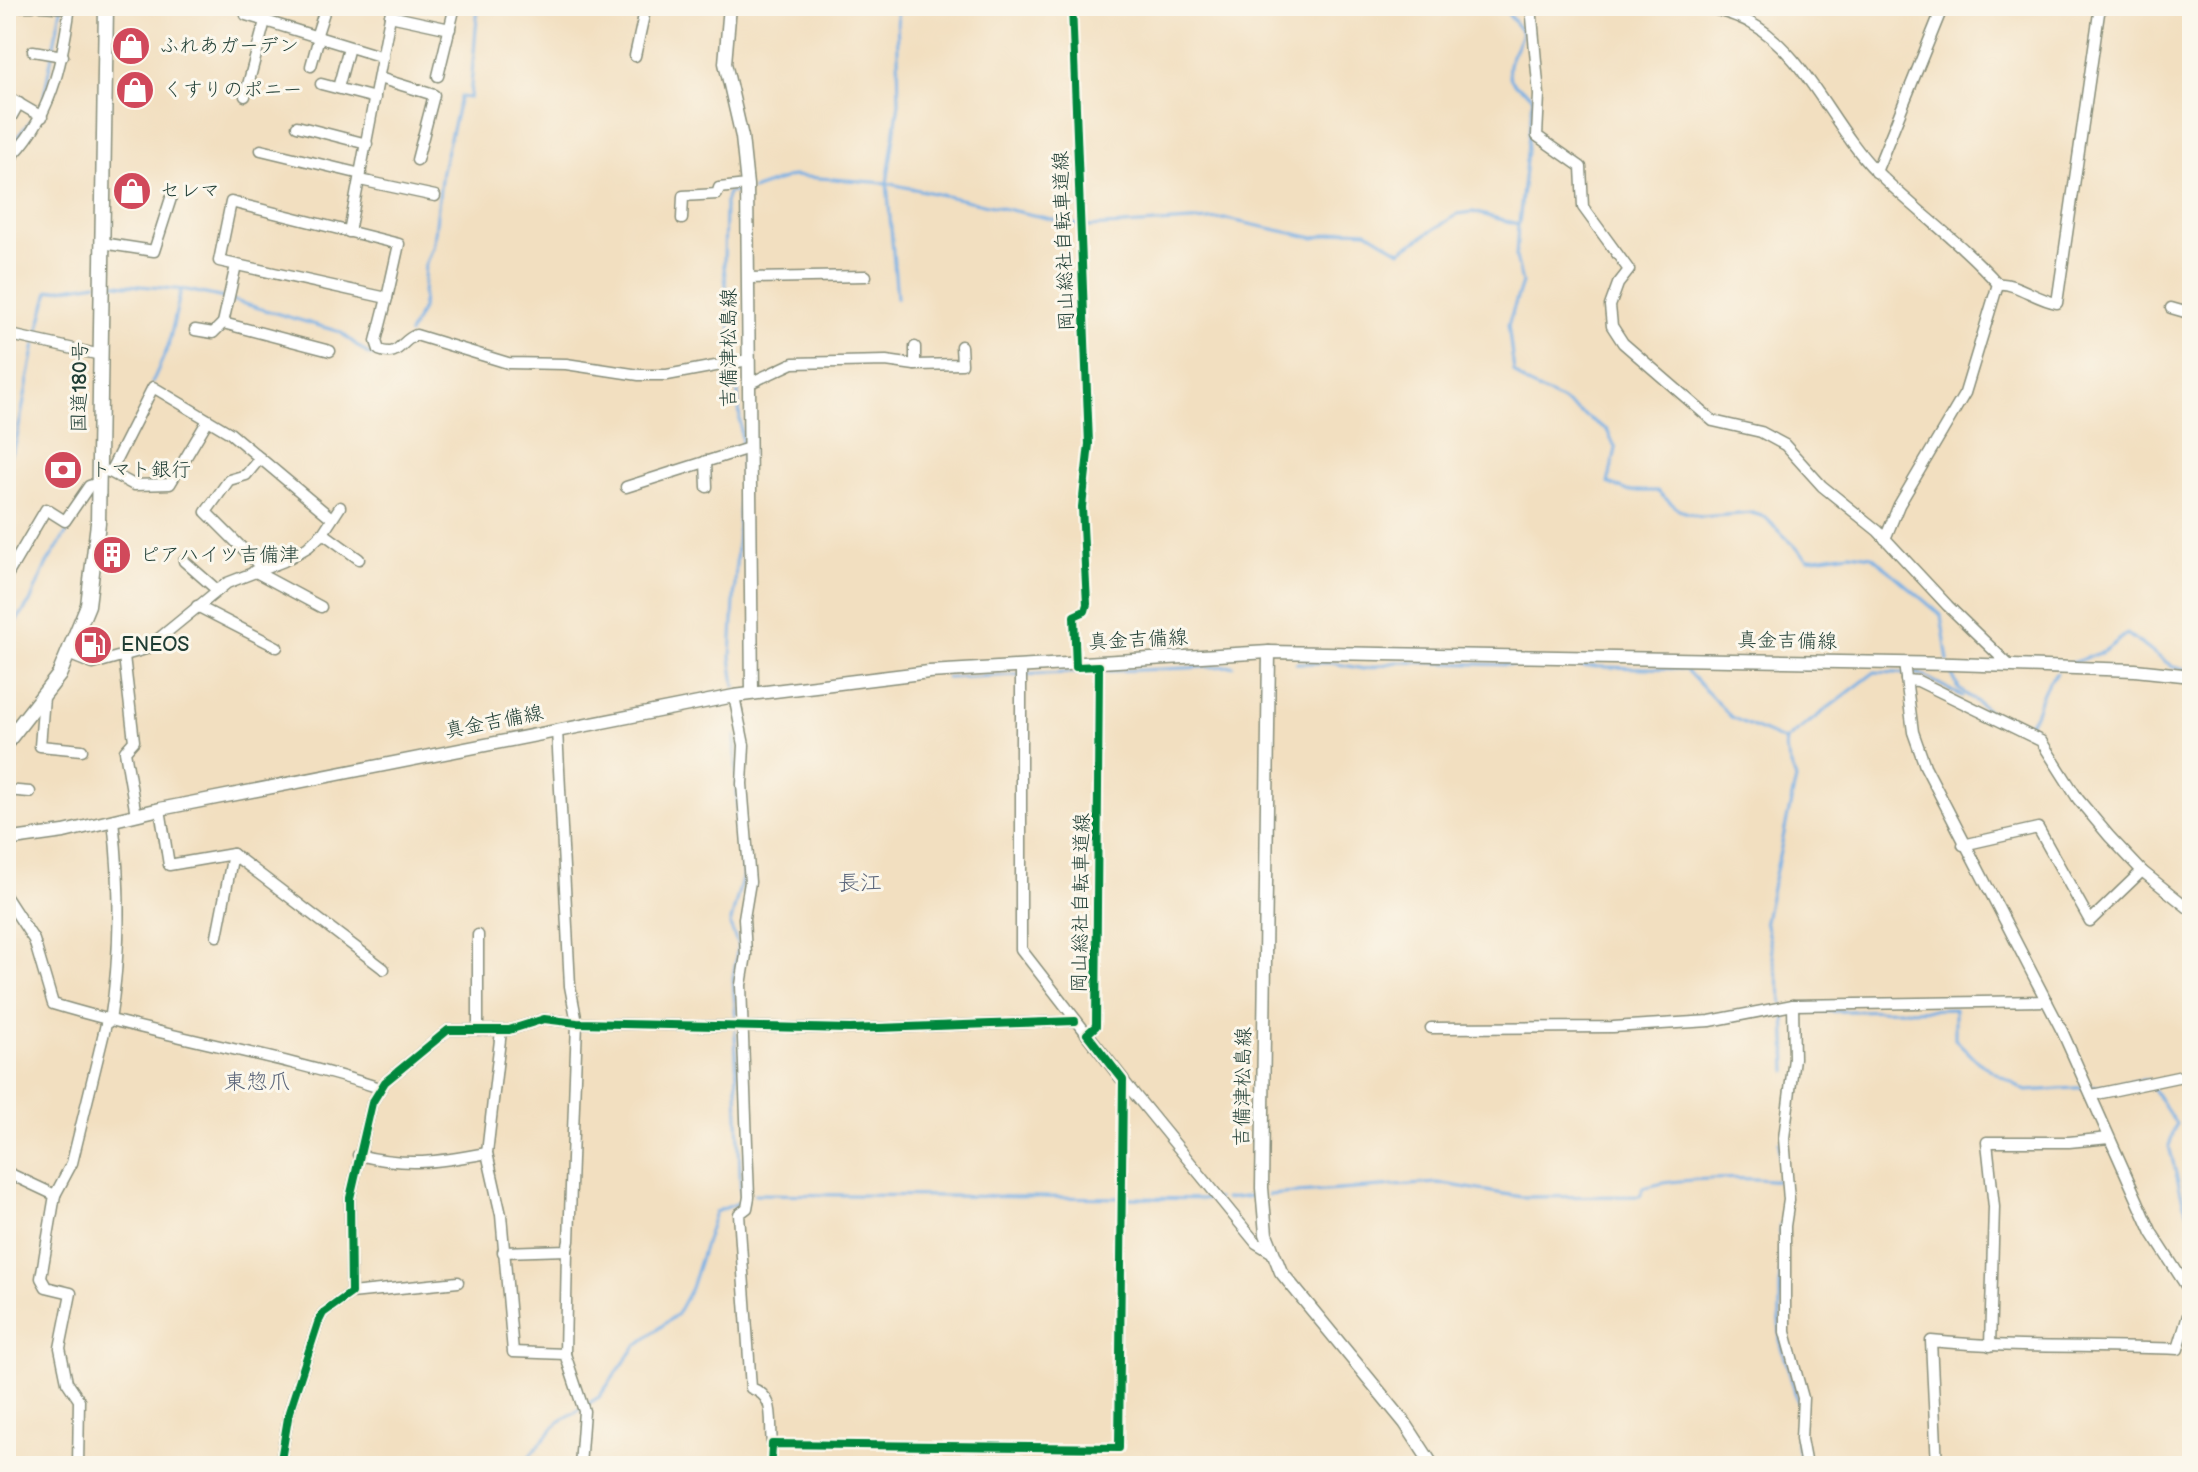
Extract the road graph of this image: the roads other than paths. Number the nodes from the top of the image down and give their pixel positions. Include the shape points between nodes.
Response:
1 (20, 6) edge
2 (33, 6) edge
3 (41, 6) edge
4 (106, 6) edge
5 (248, 6) edge
6 (326, 6) edge
7 (455, 6) edge
8 (646, 6) edge
9 (730, 6) edge
10 (1531, 6) edge
11 (1702, 6) edge
12 (1943, 6) edge
13 (2100, 6) edge
14 (70, 7) edge
15 (391, 11) edge
16 (265, 21) junction
17 (450, 29) junction
18 (318, 37) junction
19 (349, 47) junction
20 (33, 51) dead end
21 (63, 56) junction
22 (635, 56) dead end
23 (383, 57) junction
24 (311, 66) dead end
25 (438, 76) dead end
26 (379, 78) junction
27 (321, 84) dead end
28 (338, 88) junction
29 (6, 96) edge
30 (245, 96) dead end
31 (375, 98) junction
32 (19, 103) junction
33 (42, 117) junction
34 (6, 126) edge
35 (297, 126) dead end
36 (367, 144) junction
37 (261, 150) dead end
38 (417, 160) dead end
39 (6, 162) edge
40 (1876, 172) junction
41 (361, 177) junction
42 (747, 185) junction
43 (435, 196) dead end
44 (171, 198) dead end
45 (682, 219) dead end
46 (349, 232) junction
47 (102, 243) junction
48 (236, 265) junction
49 (866, 276) dead end
50 (749, 278) junction
51 (1998, 284) junction
52 (387, 298) junction
53 (2171, 308) dead end
54 (2192, 314) edge
55 (223, 323) junction
56 (195, 330) dead end
57 (6, 334) edge
58 (961, 346) dead end
59 (915, 347) dead end
60 (330, 351) dead end
61 (101, 355) junction
62 (748, 360) junction
63 (915, 365) junction
64 (748, 384) junction
65 (208, 420) junction
66 (749, 448) junction
67 (260, 458) junction
68 (706, 461) junction
69 (102, 475) junction
70 (626, 487) dead end
71 (707, 487) dead end
72 (340, 507) dead end
73 (328, 515) dead end
74 (323, 533) junction
75 (1885, 539) junction
76 (359, 559) dead end
77 (184, 561) dead end
78 (258, 569) junction
79 (6, 577) edge
80 (217, 590) junction
81 (197, 606) junction
82 (321, 607) dead end
83 (277, 647) dead end
84 (1269, 652) junction
85 (68, 654) junction
86 (124, 656) junction
87 (2010, 666) junction
88 (1021, 667) junction
89 (1905, 673) junction
90 (2192, 676) edge
91 (752, 693) junction
92 (44, 695) junction
93 (734, 696) junction
94 (557, 730) junction
95 (6, 743) edge
96 (82, 750) dead end
97 (6, 790) edge
98 (30, 792) dead end
99 (160, 809) junction
100 (136, 815) junction
101 (113, 820) junction
102 (6, 840) edge
103 (1963, 845) junction
104 (233, 854) junction
105 (2142, 871) junction
106 (6, 897) edge
107 (2192, 911) edge
108 (478, 935) dead end
109 (217, 936) dead end
110 (384, 969) dead end
111 (2047, 1001) junction
112 (1790, 1009) junction
113 (109, 1021) junction
114 (1075, 1021) junction
115 (577, 1023) junction
116 (743, 1027) junction
117 (1431, 1028) dead end
118 (478, 1030) junction
119 (501, 1031) junction
120 (1087, 1034) joint
121 (2192, 1074) edge
122 (1123, 1080) joint
123 (380, 1088) junction
124 (2090, 1089) junction
125 (2109, 1138) junction
126 (487, 1153) junction
127 (358, 1155) junction
128 (6, 1172) edge
129 (55, 1195) junction
130 (567, 1250) junction
131 (503, 1252) junction
132 (1271, 1252) junction
133 (458, 1282) dead end
134 (351, 1293) junction
135 (2192, 1295) edge
136 (2192, 1302) edge
137 (1990, 1346) junction
138 (565, 1354) junction
139 (772, 1444) dead end
140 (78, 1466) edge
141 (280, 1466) edge
142 (580, 1466) edge
143 (1433, 1466) edge
144 (1806, 1466) edge
145 (1937, 1466) edge

1 - 2 street
3 - 14 street
4 - 47 highway, 国道180号
5 - 16 street via 246,15
6 - 18 street
7 - 17 street
8 - 22 street
9 - 42 main road, 吉備津松島線 via 725,63
10 - 75 street via 1537,136 1581,167 1583,207 1629,270 1610,306 1616,335 1713,421 1779,440 1822,486
11 - 40 street via 1751,23 1788,54
12 - 40 street
13 - 51 street via 2057,303
14 - 21 street
15 - 17 street
15 - 23 street
16 - 18 street
16 - 30 street
17 - 25 street
18 - 19 street
18 - 24 street
19 - 23 street
19 - 28 street
20 - 21 street
21 - 33 street
23 - 26 street
26 - 31 street
26 - 38 street via 434,95
27 - 28 street
28 - 31 street
29 - 32 street
31 - 36 street
32 - 33 street
32 - 34 street
33 - 39 street
35 - 36 street
36 - 41 street
37 - 41 street
40 - 51 street
41 - 43 street
41 - 46 street
42 - 45 street via 683,196
42 - 50 main road, 吉備津松島線
44 - 47 street via 154,251
46 - 48 street via 231,202 219,261
46 - 52 street via 399,244
47 - 61 highway, 国道180号
48 - 52 street
48 - 55 street
49 - 50 street
50 - 62 main road, 吉備津松島線
51 - 75 street via 1965,393 1899,505
52 - 62 street via 376,341 387,354 416,335 508,363 566,364 639,375
53 - 54 street
55 - 56 street via 213,333
55 - 60 street
57 - 61 street
58 - 63 street via 962,364
59 - 63 street
61 - 69 highway, 国道180号
62 - 64 main road, 吉備津松島線
63 - 64 street via 793,363
64 - 66 main road, 吉備津松島線
65 - 67 street
65 - 69 street via 170,484 134,485
65 - 69 street via 153,387
66 - 68 street
66 - 91 main road, 吉備津松島線
67 - 73 street
67 - 78 street via 246,475 229,480 206,512
68 - 70 street
68 - 71 street
69 - 79 street via 65,521 46,509
69 - 85 highway, 国道180号 via 88,605
72 - 74 street
74 - 76 street
74 - 78 street via 284,561
75 - 87 street
77 - 80 street
78 - 80 street
78 - 82 street
80 - 81 street
81 - 83 street
81 - 86 street via 146,649
84 - 88 main road, 真金吉備線
84 - 89 main road, 真金吉備線
84 - 132 main road, 吉備津松島線 via 1262,1188
85 - 86 street via 93,664
85 - 92 highway, 国道180号
86 - 100 street via 134,741 125,751
87 - 89 main road, 真金吉備線 via 1947,664
87 - 90 main road, 真金吉備線
88 - 91 main road, 真金吉備線 via 849,679
88 - 114 street via 1021,949
89 - 103 street via 1917,745
89 - 105 street via 2041,741 2078,799
91 - 93 main road, 真金吉備線
92 - 95 highway, 国道180号
92 - 96 street via 40,746
93 - 94 main road, 真金吉備線
93 - 116 street via 744,745 750,882 744,918
94 - 99 main road, 真金吉備線
94 - 115 street via 570,986
97 - 98 street
99 - 100 main road, 真金吉備線
99 - 104 street via 169,865
100 - 101 main road, 真金吉備線
101 - 102 main road, 真金吉備線
101 - 113 street via 120,905 118,972
103 - 105 street via 2038,828 2090,921
103 - 111 street
104 - 109 street
104 - 110 street
105 - 107 street
106 - 113 street via 34,940 53,1004
108 - 118 street
111 - 112 street
111 - 124 street
112 - 117 street via 1684,1023
112 - 144 street via 1791,1099 1784,1138 1789,1200 1785,1332 1803,1398
113 - 123 street via 316,1067
113 - 129 street via 72,1163
114 - 116 street
114 - 120 street
115 - 116 street
115 - 119 street via 544,1019
115 - 130 street
116 - 139 street via 749,1197 739,1214 749,1372 751,1388 770,1401
118 - 119 street
118 - 123 street via 442,1033
119 - 126 street
120 - 122 main road
121 - 124 street
122 - 132 street via 1256,1243
123 - 127 street
124 - 125 street
125 - 135 street via 2152,1233
125 - 137 street via 1987,1142 1994,1207
126 - 127 street via 429,1164
126 - 131 street
127 - 134 street via 350,1198
128 - 129 street
129 - 140 street via 41,1278 46,1287 71,1293 60,1348 67,1382 79,1400
130 - 131 street
130 - 138 street
131 - 138 street via 513,1352
132 - 143 main road, 吉備津松島線 via 1299,1296 1405,1423
133 - 134 street
134 - 141 street via 323,1313 318,1323 289,1412
136 - 137 street via 2178,1349
137 - 145 street via 1931,1341
138 - 142 street via 584,1411

